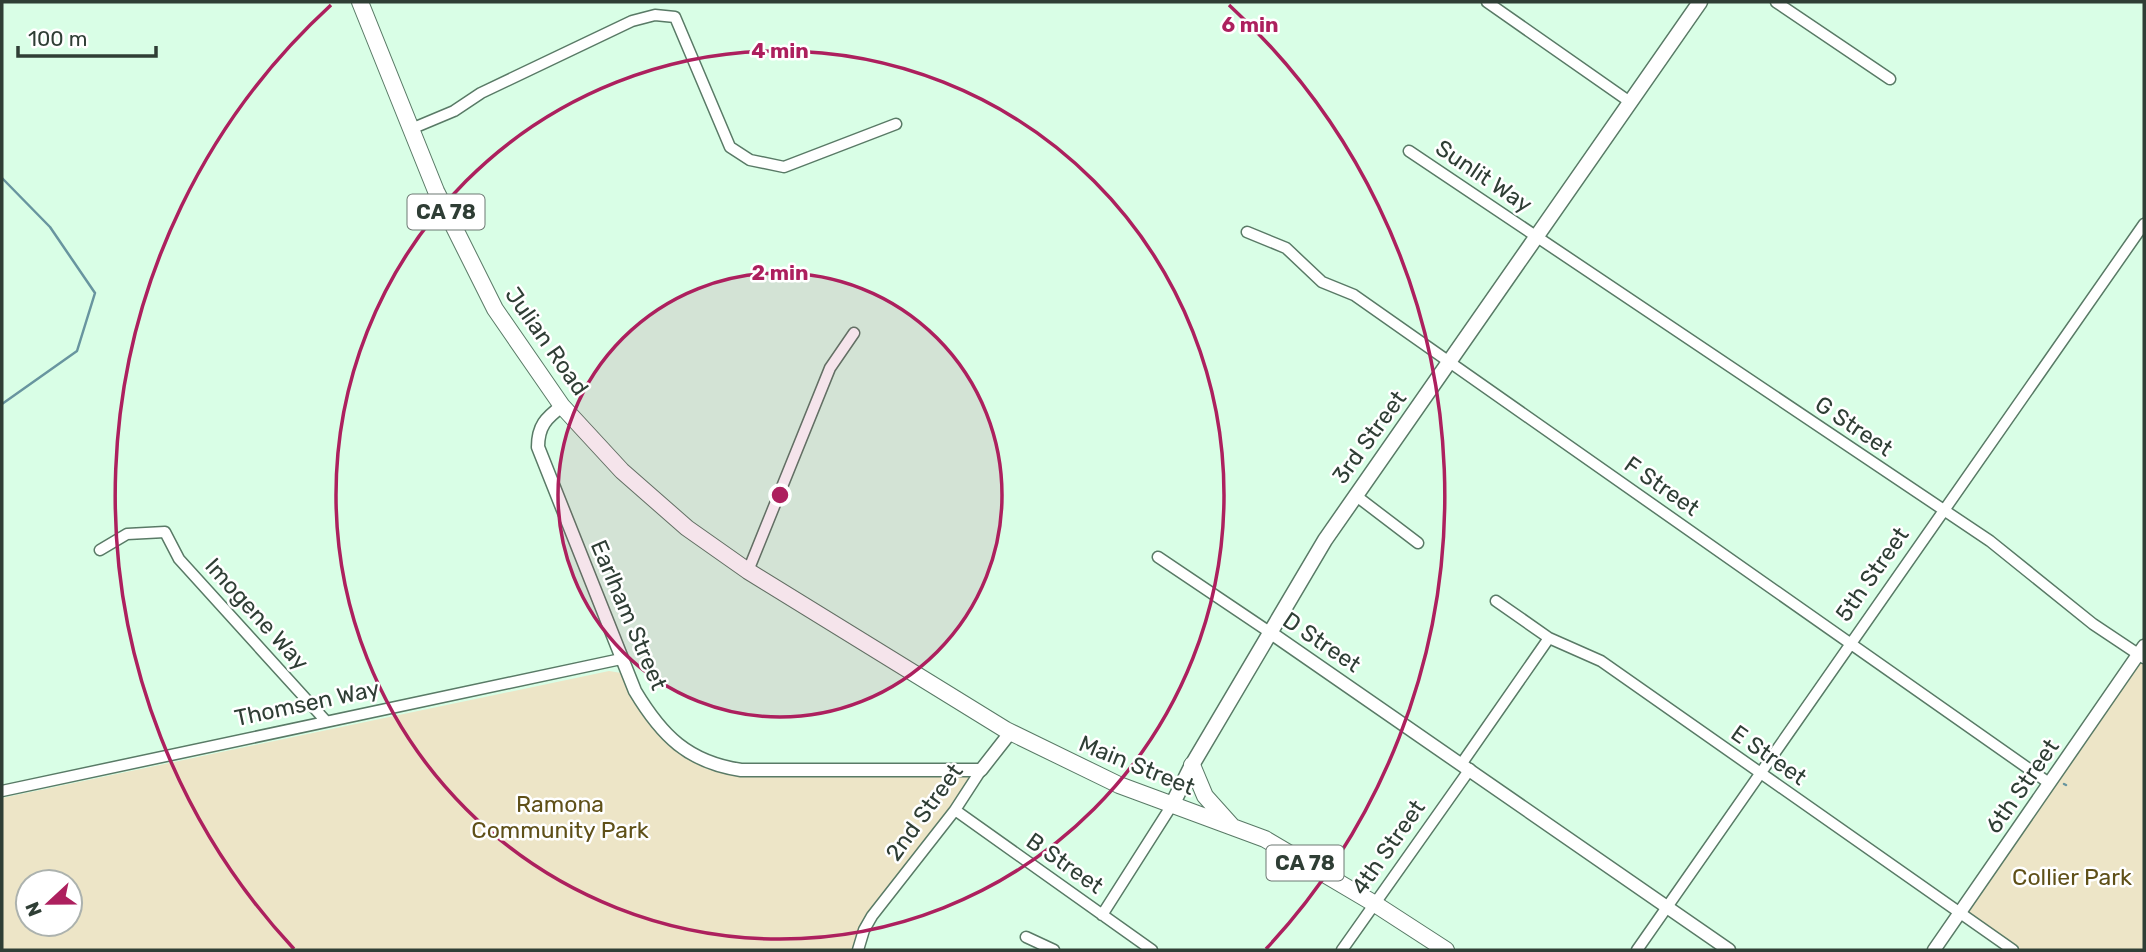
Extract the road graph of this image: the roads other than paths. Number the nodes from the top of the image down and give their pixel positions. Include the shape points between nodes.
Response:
1 (360, 2) edge
2 (1487, 2) edge
3 (1700, 2) edge
4 (1776, 2) edge
5 (1890, 79) dead end
6 (1630, 102) junction
7 (896, 124) dead end
8 (411, 129) junction
9 (1409, 151) dead end
10 (2144, 224) edge
11 (1247, 232) dead end
12 (1536, 235) junction
13 (854, 333) dead end
14 (1450, 362) junction
15 (562, 405) junction
16 (1355, 495) junction
17 (1942, 510) junction
18 (1418, 543) dead end
19 (100, 550) dead end
20 (1158, 557) dead end
21 (748, 571) junction
22 (1496, 601) dead end
23 (816, 613) joint
24 (1271, 633) junction
25 (1549, 638) junction
26 (1850, 643) junction
27 (2142, 653) edge
28 (621, 659) junction
29 (325, 720) junction
30 (1010, 733) junction
31 (1192, 765) junction
32 (1466, 766) junction
33 (981, 770) junction
34 (1759, 774) junction
35 (2049, 783) junction
36 (2, 791) edge
37 (1172, 805) junction
38 (955, 810) junction
39 (1233, 827) junction
40 (1375, 904) junction
41 (1667, 906) junction
42 (1959, 913) junction
43 (1102, 915) junction
44 (1026, 937) dead end
45 (858, 950) edge
46 (1054, 950) edge
47 (1152, 950) edge
48 (1342, 950) edge
49 (1446, 950) edge
50 (1637, 950) edge
51 (1729, 950) edge
52 (1934, 950) edge
53 (2013, 950) edge

1 - 8 main road, Julian Road / CA 78
2 - 6 street
3 - 6 main road, 3rd Street
4 - 5 street
6 - 12 main road, 3rd Street
7 - 8 street via 784,167 750,160 730,147 675,17 655,15 632,21
8 - 15 main road, Julian Road / CA 78 via 448,218 495,309
9 - 12 street, Sunlit Way
10 - 17 street, 5th Street
11 - 14 street, F Street via 1286,248 1322,282 1354,295
12 - 14 main road, 3rd Street
12 - 17 street, G Street
13 - 21 street via 830,368
14 - 16 main road, 3rd Street
14 - 26 street, F Street
15 - 21 main road, Julian Road / CA 78 via 622,471 687,528
15 - 28 street, Earlham Street via 545,419 538,447
16 - 18 street
16 - 24 main road, 3rd Street
17 - 26 street, 5th Street
17 - 27 street, G Street via 1990,541 2093,624
19 - 29 street, Imogene Way via 127,534 165,532 178,559
20 - 24 street, D Street
21 - 23 main road, Julian Road / CA 78
22 - 25 street, E Street
23 - 30 main road, Main Street / CA 78
24 - 31 main road, 3rd Street
24 - 32 street, D Street
25 - 32 street, 4th Street
25 - 34 street, E Street via 1601,661
26 - 34 street, 5th Street
26 - 35 street, F Street
27 - 35 street, 6th Street
28 - 29 street, Thomsen Way
28 - 33 street, Earlham Street via 651,718 675,743 703,762 741,770
29 - 36 street, Thomsen Way
30 - 33 street, 2nd Street
30 - 37 main road, Main Street / CA 78
31 - 37 main road, 3rd Street
31 - 39 main road via 1205,796
32 - 40 street, 4th Street
32 - 41 street, D Street
33 - 38 street, 2nd Street
34 - 41 street, 5th Street
34 - 42 street, E Street
35 - 42 street, 6th Street
37 - 39 main road, Main Street / CA 78
37 - 43 street, 3rd Street
38 - 43 street, B Street
38 - 45 street, 2nd Street via 872,916
39 - 40 main road, Main Street / CA 78 via 1265,839
40 - 48 street, 4th Street
40 - 49 main road, Main Street / CA 78
41 - 50 street, 5th Street
41 - 51 street, D Street
42 - 52 street, 6th Street
42 - 53 street, E Street
43 - 47 street, B Street
44 - 46 street

